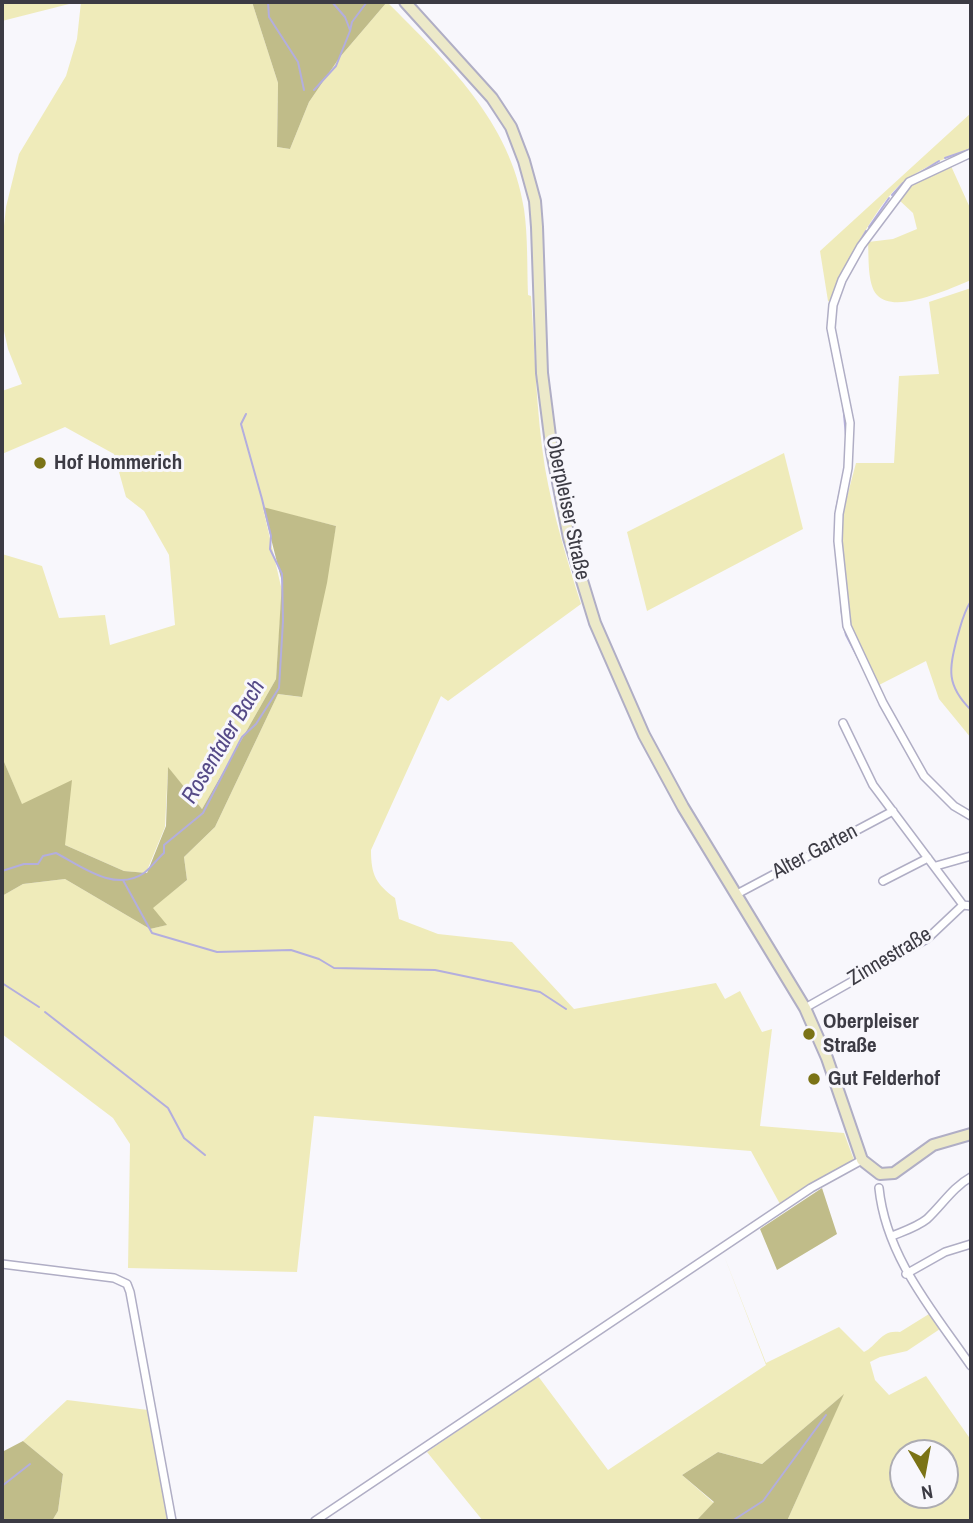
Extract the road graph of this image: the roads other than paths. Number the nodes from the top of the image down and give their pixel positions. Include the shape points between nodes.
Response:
1 (405, 2) edge
2 (971, 153) edge
3 (843, 723) dead end
4 (893, 811) junction
5 (971, 816) edge
6 (971, 856) edge
7 (928, 858) junction
8 (936, 866) junction
9 (883, 881) dead end
10 (737, 894) junction
11 (967, 905) edge
12 (805, 1008) junction
13 (971, 1134) edge
14 (862, 1160) junction
15 (971, 1177) edge
16 (879, 1188) dead end
17 (892, 1236) junction
18 (971, 1244) edge
19 (2, 1264) edge
20 (906, 1274) junction
21 (971, 1366) edge
22 (172, 1521) edge
23 (315, 1521) edge

1 - 10 main road, Oberpleiser Straße via 492,97 524,160 535,201 542,373 552,452 577,567 601,637 644,735
2 - 5 street via 908,182 842,280 831,328 850,423 838,541 847,626 883,703 925,776 954,806
3 - 4 street via 873,785
4 - 7 street
4 - 10 street, Alter Garten
6 - 8 street
7 - 8 street
7 - 9 street
8 - 11 street
10 - 12 main road, Oberpleiser Straße
11 - 12 street, Zinnestraße via 926,939
12 - 14 main road, Oberpleiser Straße via 828,1058
13 - 14 main road via 933,1145 894,1173 880,1174
14 - 23 street via 811,1188
15 - 17 street via 927,1218
16 - 17 street
17 - 20 street
18 - 20 street via 945,1252
19 - 22 street via 114,1278 127,1284
20 - 21 street

